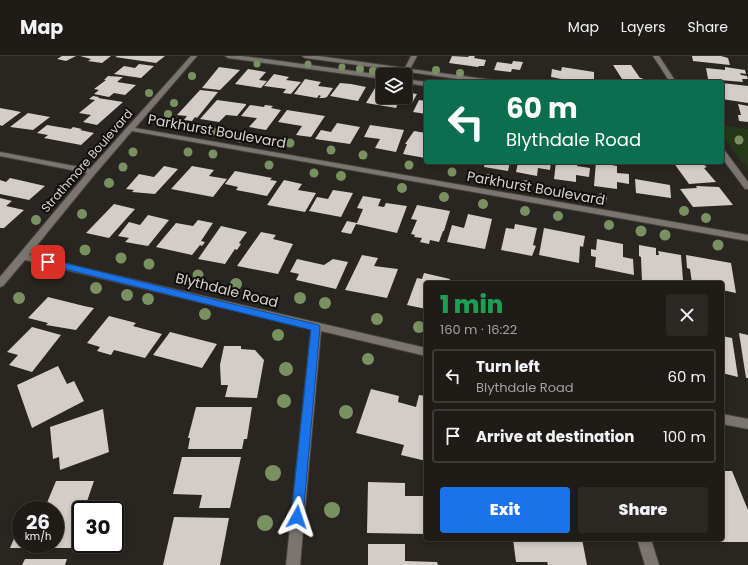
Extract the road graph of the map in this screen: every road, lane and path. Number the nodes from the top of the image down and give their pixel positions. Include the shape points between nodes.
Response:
1 (194, 56) edge
2 (228, 56) edge
3 (305, 56) edge
4 (414, 56) edge
5 (656, 56) edge
6 (380, 68) edge
7 (407, 68) edge
8 (412, 73) edge
9 (376, 77) edge
10 (475, 80) edge
11 (672, 80) edge
12 (412, 82) edge
13 (424, 84) edge
14 (131, 129) junction
15 (0, 154) edge
16 (724, 157) edge
17 (92, 172) junction
18 (748, 187) edge
19 (748, 238) edge
20 (22, 256) junction
21 (0, 284) edge
22 (316, 327) junction
23 (424, 352) edge
24 (724, 418) edge
25 (748, 424) edge
26 (645, 541) edge
27 (293, 565) edge
28 (652, 565) edge

1 - 14 street, Strathmore Boulevard
2 - 9 street
3 - 6 street
4 - 7 street
5 - 11 street
8 - 10 street
12 - 13 street
14 - 17 street, Strathmore Boulevard
14 - 19 street, Parkhurst Boulevard
15 - 17 street
16 - 18 street
17 - 20 street, Strathmore Boulevard
20 - 21 street, Strathmore Boulevard
20 - 22 street, Blythdale Road
22 - 23 street, Blythdale Road
22 - 27 street
24 - 25 street
26 - 28 street

